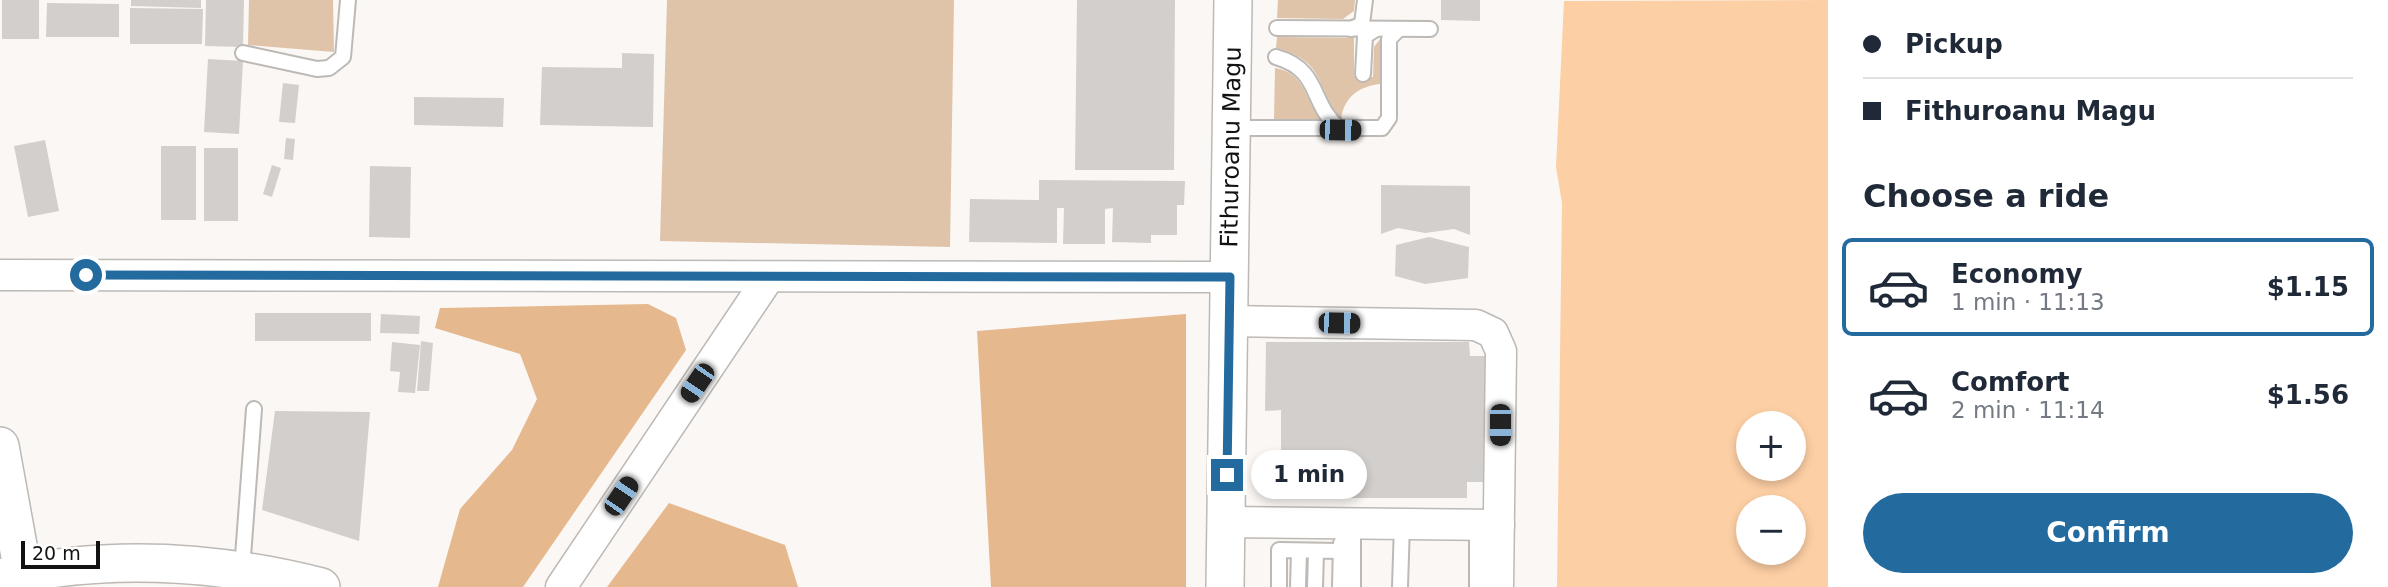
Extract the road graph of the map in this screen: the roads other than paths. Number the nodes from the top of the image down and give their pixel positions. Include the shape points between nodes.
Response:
1 (348, 0) edge
2 (1233, 0) edge
3 (1365, 0) edge
4 (1277, 28) dead end
5 (1364, 28) junction
6 (1399, 29) junction
7 (1430, 29) dead end
8 (243, 53) dead end
9 (1276, 57) dead end
10 (1363, 75) dead end
11 (1231, 128) junction
12 (1340, 130) junction
13 (0, 275) edge
14 (769, 276) junction
15 (1230, 277) junction
16 (1229, 321) junction
17 (254, 409) dead end
18 (0, 446) edge
19 (1226, 522) junction
20 (1402, 524) junction
21 (1488, 524) junction
22 (1345, 532) junction
23 (1299, 551) junction
24 (1316, 551) junction
25 (242, 570) junction
26 (11, 575) edge
27 (321, 587) edge
28 (561, 587) edge
29 (1225, 587) edge
30 (1279, 587) edge
31 (1298, 587) edge
32 (1315, 587) edge
33 (1340, 587) edge
34 (1353, 587) edge
35 (1400, 587) edge
36 (1476, 587) edge
37 (1498, 587) edge

1 - 8 lane via 343,57 329,68
2 - 11 street, Fithuroanu Magu
3 - 5 lane
4 - 5 lane
5 - 6 lane
5 - 10 lane
6 - 7 lane
6 - 12 lane via 1389,39 1387,124 1375,130
9 - 12 lane via 1303,70 1325,113
11 - 12 lane
11 - 15 street, Fithuroanu Magu
13 - 14 street
14 - 15 street
14 - 28 street
15 - 16 street, Fithuroanu Magu
16 - 19 street, Fithuroanu Magu
16 - 21 street via 1476,325 1489,330 1501,351
17 - 25 lane
18 - 26 street
19 - 22 street
19 - 29 street, Fithuroanu Magu
20 - 21 street
20 - 22 street
20 - 35 lane
21 - 36 lane
21 - 37 street
22 - 24 lane
22 - 33 lane
22 - 34 lane
23 - 24 lane
23 - 30 lane via 1279,550
23 - 31 lane
24 - 32 lane
25 - 26 street via 152,562
25 - 27 street

